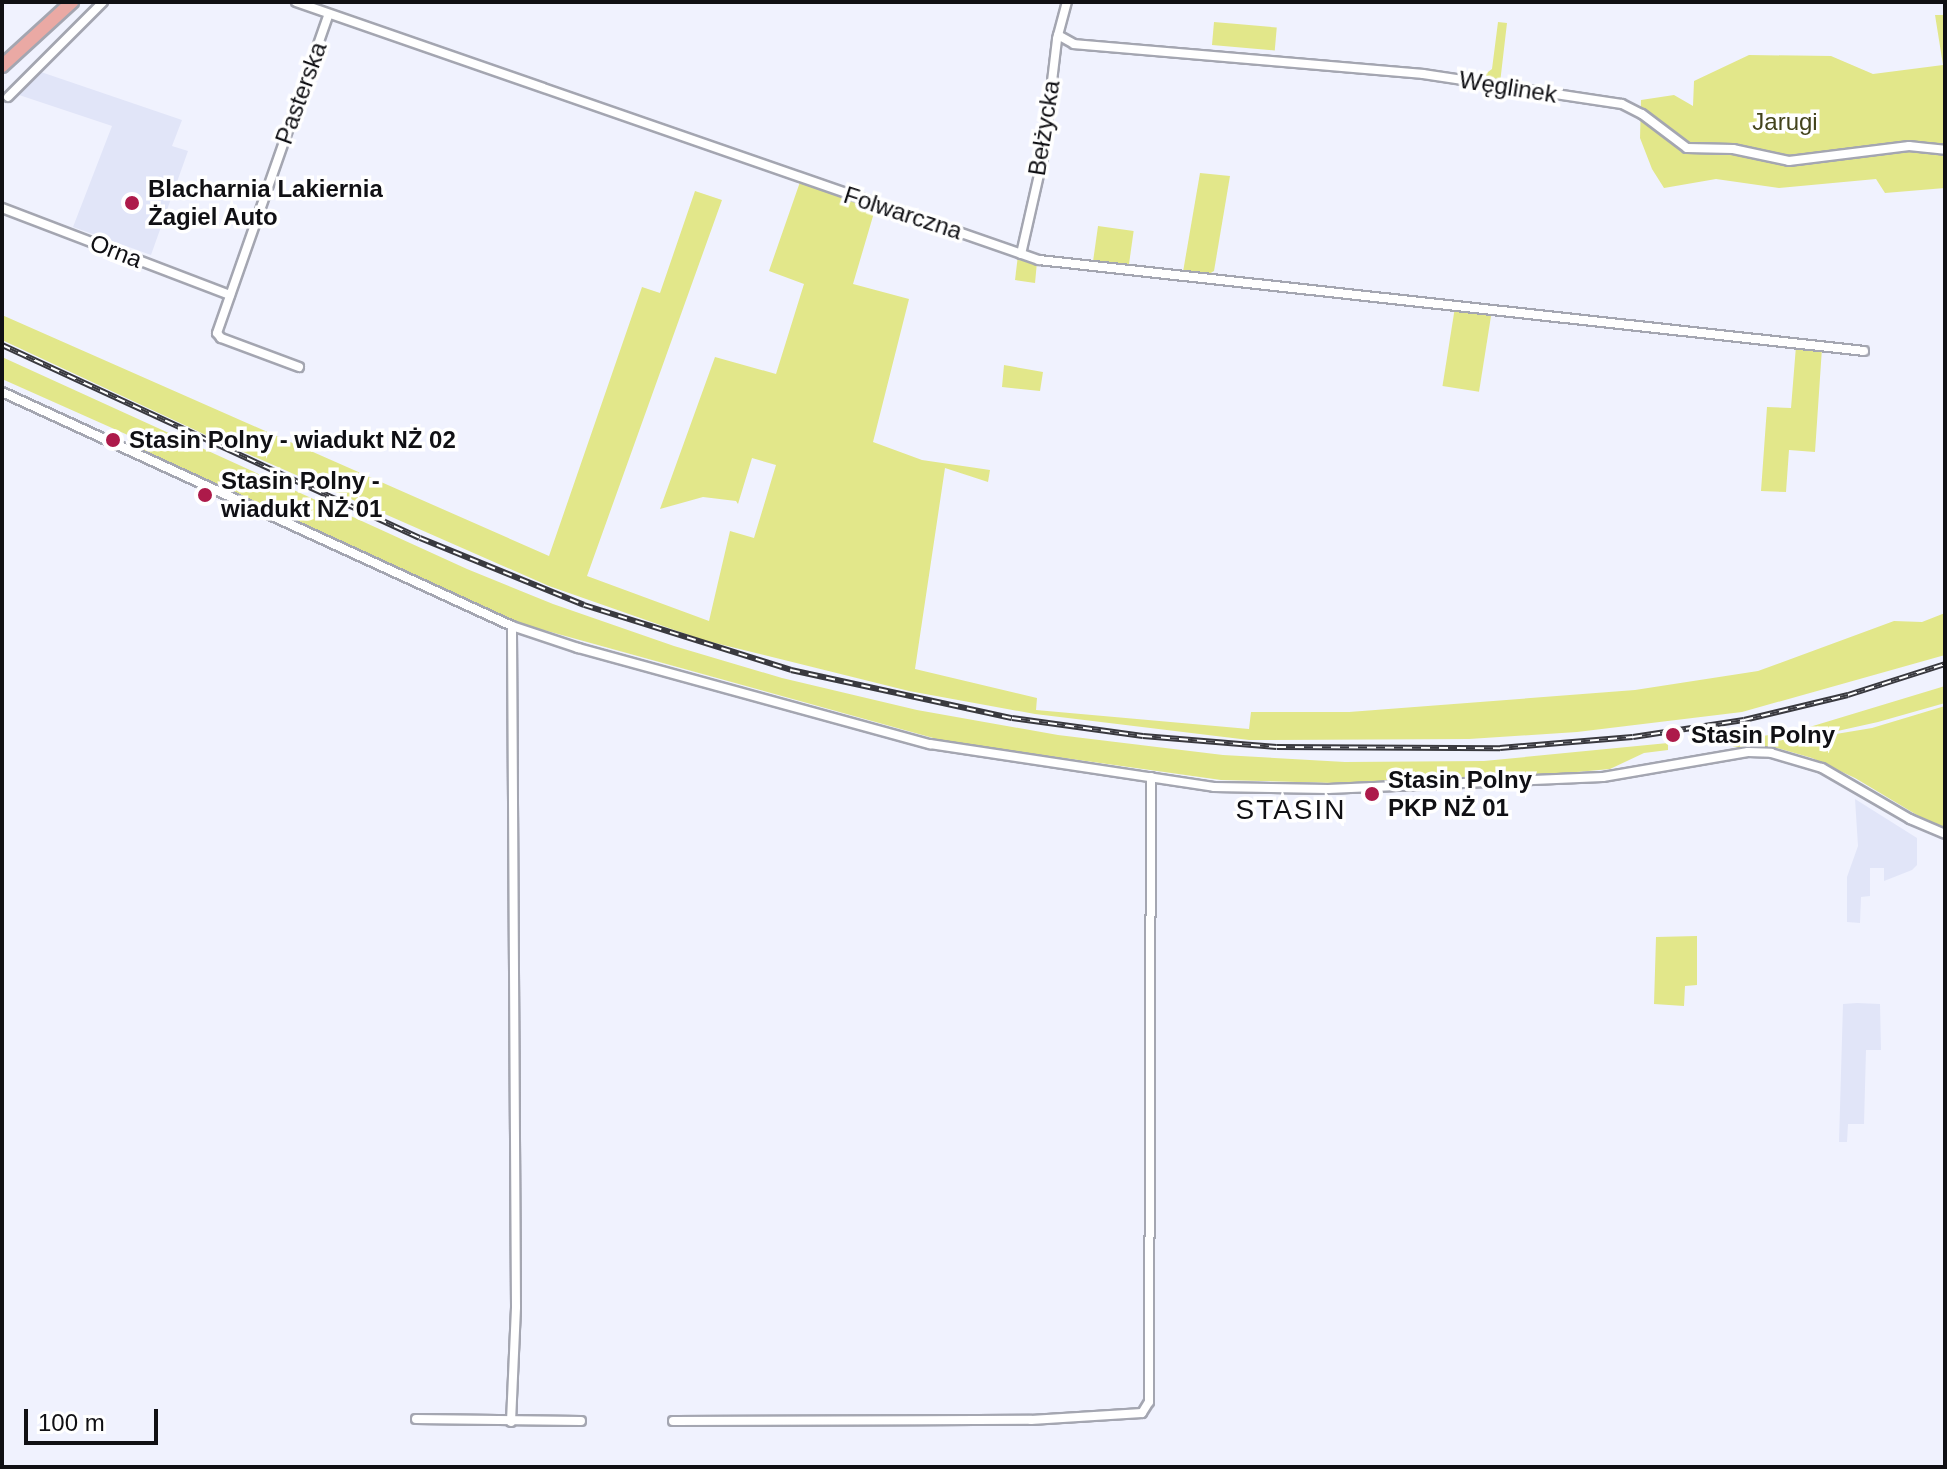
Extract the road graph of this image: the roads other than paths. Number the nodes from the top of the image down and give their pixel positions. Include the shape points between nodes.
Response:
1 (72, 2) edge
2 (103, 2) edge
3 (296, 2) edge
4 (1067, 2) edge
5 (327, 9) edge
6 (1058, 35) junction
7 (2, 66) edge
8 (8, 97) dead end
9 (1945, 150) edge
10 (2, 208) edge
11 (1021, 254) junction
12 (230, 295) junction
13 (1864, 351) dead end
14 (299, 367) dead end
15 (2, 392) edge
16 (512, 626) junction
17 (1151, 777) junction
18 (1945, 834) edge
19 (416, 1419) dead end
20 (581, 1421) dead end
21 (673, 1421) dead end
22 (511, 1422) junction

1 - 7 main road
2 - 8 street
3 - 5 street, Folwarczna
4 - 6 street, Bełżycka
5 - 11 street, Folwarczna
5 - 12 street, Pasterska
6 - 9 street, Węglinek via 1074,44 1423,74 1622,104 1687,148 1733,149 1789,161 1909,146
6 - 11 street, Bełżycka via 1043,157
10 - 12 street, Orna
11 - 13 street, Folwarczna
12 - 14 street, Pasterska via 217,333 221,338
15 - 16 street
16 - 17 street via 930,744
16 - 22 street via 516,1307
17 - 18 street via 1214,787 1387,789 1603,777 1771,753 1822,768
17 - 21 street via 1149,1402 1142,1413 1031,1420
19 - 22 street
20 - 22 street

